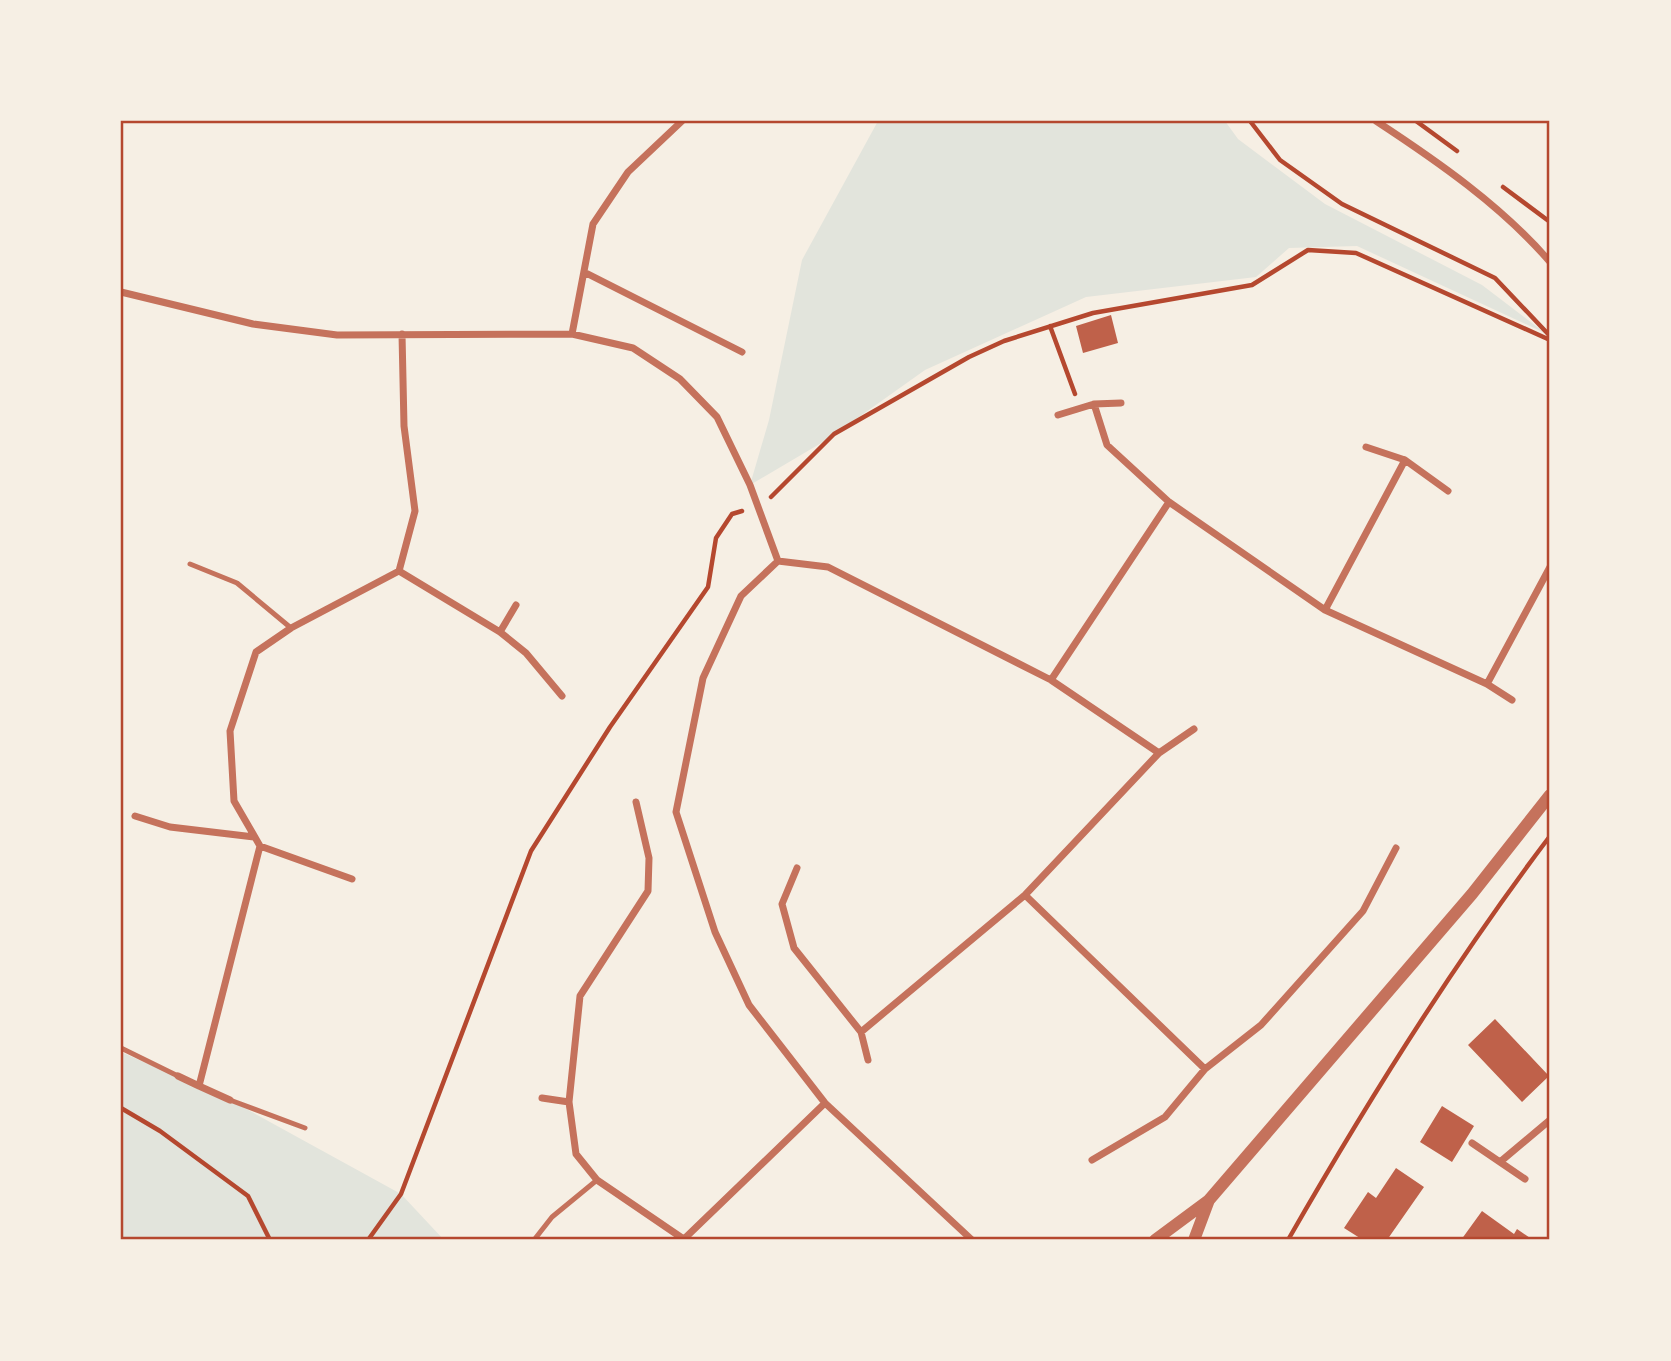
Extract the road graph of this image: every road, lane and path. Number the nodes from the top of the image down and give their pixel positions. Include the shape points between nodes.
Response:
1 (682, 121) edge
2 (1250, 121) edge
3 (1376, 121) edge
4 (1550, 262) edge
5 (584, 272) junction
6 (121, 292) edge
7 (1050, 326) junction
8 (402, 334) junction
9 (572, 334) junction
10 (1550, 338) edge
11 (743, 352) dead end
12 (1121, 403) dead end
13 (1094, 404) junction
14 (1081, 408) junction
15 (1058, 415) dead end
16 (1366, 447) dead end
17 (1405, 460) junction
18 (1448, 491) dead end
19 (1169, 502) junction
20 (759, 507) junction
21 (778, 561) junction
22 (190, 565) dead end
23 (1550, 567) edge
24 (399, 571) junction
25 (516, 605) dead end
26 (1325, 610) junction
27 (291, 628) junction
28 (500, 632) junction
29 (1051, 680) junction
30 (1488, 684) junction
31 (562, 696) dead end
32 (1512, 700) dead end
33 (1194, 729) dead end
34 (1159, 753) junction
35 (1550, 795) edge
36 (636, 802) dead end
37 (135, 816) dead end
38 (1550, 836) edge
39 (254, 837) junction
40 (260, 846) junction
41 (1396, 848) dead end
42 (797, 869) dead end
43 (352, 879) dead end
44 (1025, 895) junction
45 (861, 1032) junction
46 (121, 1048) edge
47 (868, 1060) dead end
48 (1205, 1069) junction
49 (178, 1076) joint
50 (199, 1086) junction
51 (542, 1098) dead end
52 (230, 1100) joint
53 (569, 1102) junction
54 (825, 1103) junction
55 (121, 1108) edge
56 (1550, 1120) edge
57 (305, 1128) dead end
58 (1472, 1143) dead end
59 (1092, 1160) dead end
60 (1500, 1162) junction
61 (1525, 1179) dead end
62 (597, 1180) junction
63 (1209, 1199) junction
64 (270, 1240) edge
65 (368, 1240) edge
66 (534, 1240) edge
67 (684, 1240) edge
68 (972, 1240) edge
69 (1156, 1240) edge
70 (1194, 1240) edge
71 (1288, 1240) edge

1 - 5 street via 628,172 593,225
2 - 10 path via 1280,160 1342,204 1495,278
3 - 4 street via 1437,163 1530,239
5 - 9 street
5 - 11 street
6 - 8 street via 253,324 337,335
7 - 10 path via 1119,307 1236,290 1264,279 1298,254 1323,250 1356,253
7 - 14 path
7 - 20 path via 969,357 834,434
8 - 9 street
8 - 24 street via 404,426 415,511
9 - 20 street via 633,348 680,379 717,417
12 - 13 street
13 - 14 street
13 - 19 street via 1107,445
14 - 15 street
16 - 17 street
17 - 18 street
17 - 26 street
19 - 26 street
19 - 29 street
20 - 21 street
20 - 65 path via 732,514 722,526 708,587 531,851 401,1194
21 - 29 street via 828,567
21 - 54 street via 741,596 703,678 676,812 715,932 749,1005
22 - 27 lane via 236,583
23 - 30 street
24 - 27 street
24 - 28 street
25 - 28 street
26 - 30 street
27 - 39 street via 256,652 230,731 234,801
28 - 31 street via 526,653
29 - 34 street
30 - 32 street
33 - 34 street
34 - 44 street
35 - 63 street via 1472,894
36 - 53 street via 649,858 648,891 580,996
37 - 39 street via 170,827
38 - 71 path via 1428,1010
39 - 40 street
40 - 43 street
40 - 50 street
41 - 48 street via 1363,911 1261,1025
42 - 45 street via 782,904 794,948
44 - 45 street
44 - 48 street
45 - 47 street
46 - 49 lane
48 - 59 street via 1165,1117
49 - 50 street
50 - 52 street
51 - 53 street
52 - 57 lane
53 - 62 street via 576,1154
54 - 67 street
54 - 68 street
55 - 64 path via 160,1130 248,1196
56 - 60 street
58 - 60 street
60 - 61 street
62 - 66 lane via 552,1217
62 - 67 street
63 - 69 street
63 - 70 street

